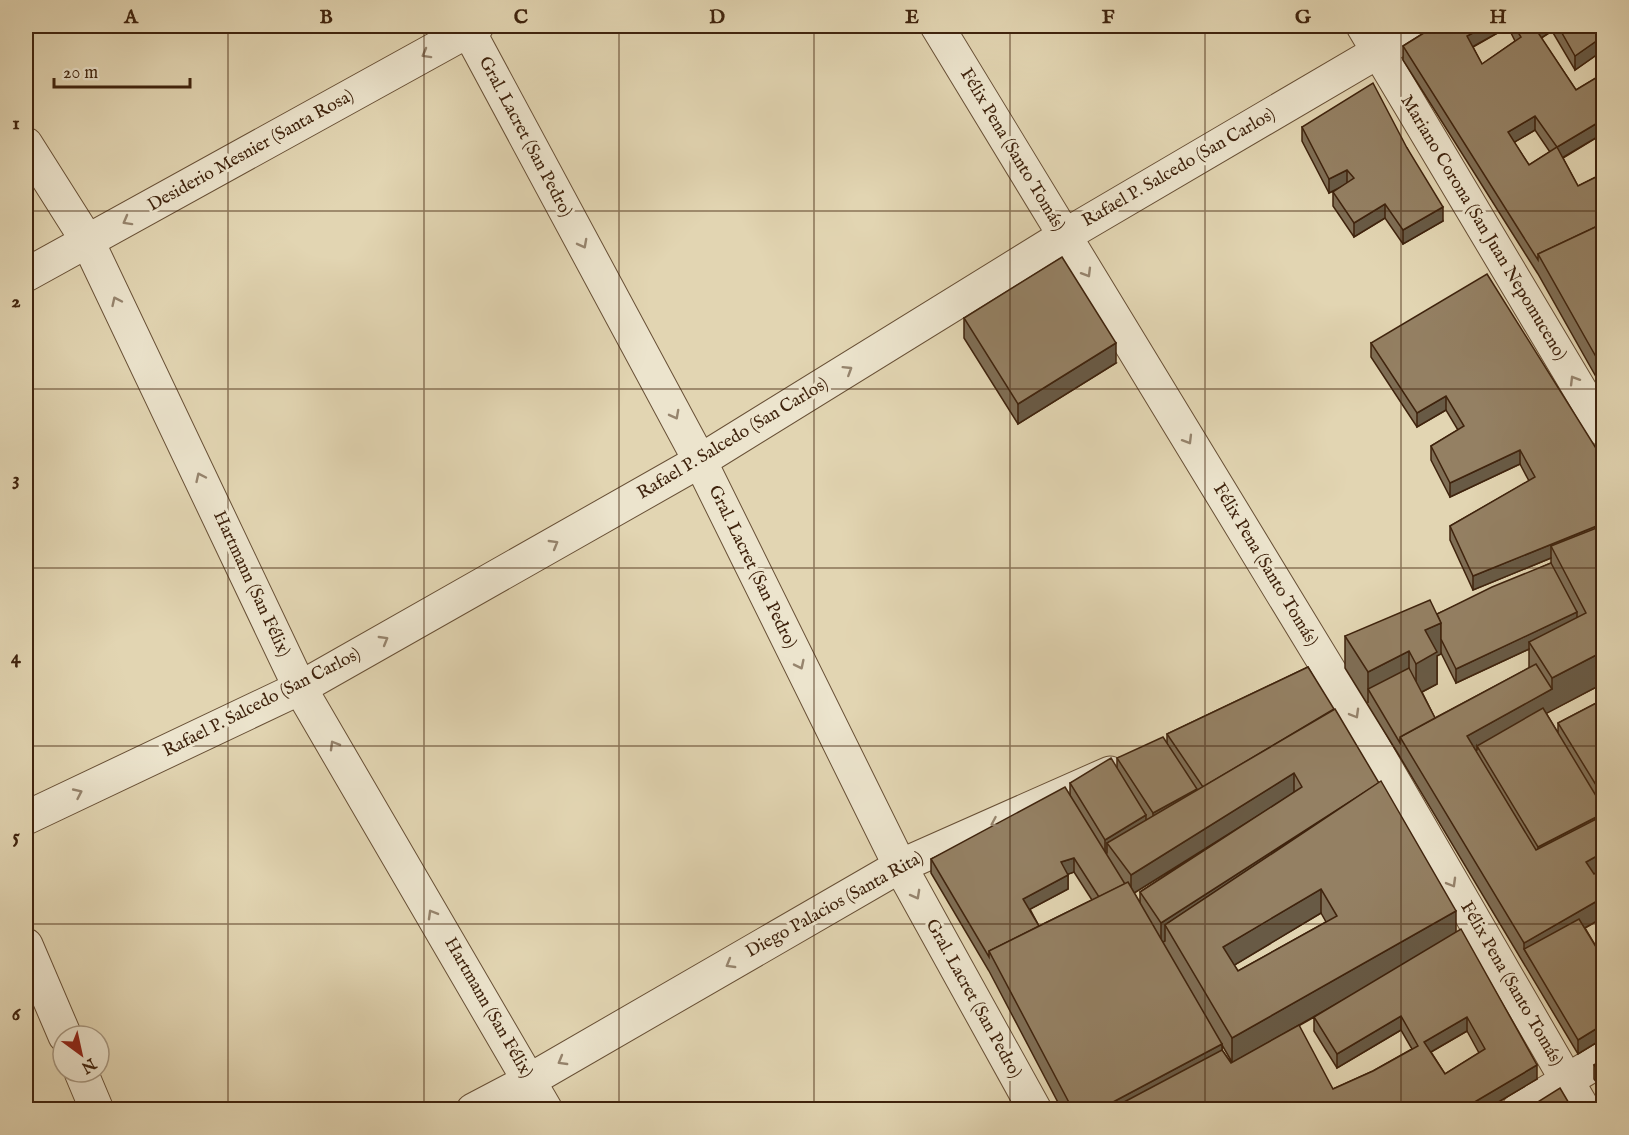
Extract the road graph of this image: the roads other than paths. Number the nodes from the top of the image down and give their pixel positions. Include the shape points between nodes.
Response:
1 (937, 26) edge
2 (1422, 26) edge
3 (470, 27) edge
4 (1371, 39) edge
5 (26, 144) edge
6 (1064, 236) junction
7 (88, 242) junction
8 (26, 275) edge
9 (1604, 430) edge
10 (700, 461) junction
11 (1365, 660) edge
12 (1332, 675) junction
13 (300, 688) junction
14 (1299, 689) edge
15 (1137, 760) edge
16 (26, 818) edge
17 (900, 866) junction
18 (26, 945) edge
19 (60, 1024) edge
20 (1604, 1058) edge
21 (530, 1080) junction
22 (1567, 1080) junction
23 (86, 1084) edge
24 (97, 1110) edge
25 (473, 1110) edge
26 (546, 1110) edge
27 (1035, 1110) edge
28 (1518, 1110) edge
29 (1584, 1110) edge

1 - 6 street, Félix Pena (Santo Tomás)
2 - 4 street, Rafael P. Salcedo (San Carlos)
3 -> 7 street, Desiderio Mesnier (Santa Rosa)
3 -> 10 street, Gral. Lacret (San Pedro)
4 - 6 street, Rafael P. Salcedo (San Carlos)
9 -> 4 street, Mariano Corona (San Juan Nepomuceno)
5 - 7 street, Hartmann (San Félix)
10 -> 6 street, Rafael P. Salcedo (San Carlos)
6 -> 12 street, Félix Pena (Santo Tomás)
7 - 8 street, Desiderio Mesnier (Santa Rosa)
13 -> 7 street, Hartmann (San Félix)
13 -> 10 street, Rafael P. Salcedo (San Carlos)
10 -> 17 street, Gral. Lacret (San Pedro)
11 - 12 street
12 - 14 street
12 -> 22 street, Félix Pena (Santo Tomás)
16 -> 13 street, Rafael P. Salcedo (San Carlos)
21 -> 13 street, Hartmann (San Félix)
15 -> 17 street, Diego Palacios (Santa Rita)
17 -> 21 street, Diego Palacios (Santa Rita)
17 -> 27 street, Gral. Lacret (San Pedro)
18 - 19 street
20 - 22 street
21 - 25 street, Diego Palacios (Santa Rita)
21 - 26 street, Hartmann (San Félix)
22 - 28 street
22 - 29 street, Félix Pena (Santo Tomás)
23 - 24 street

